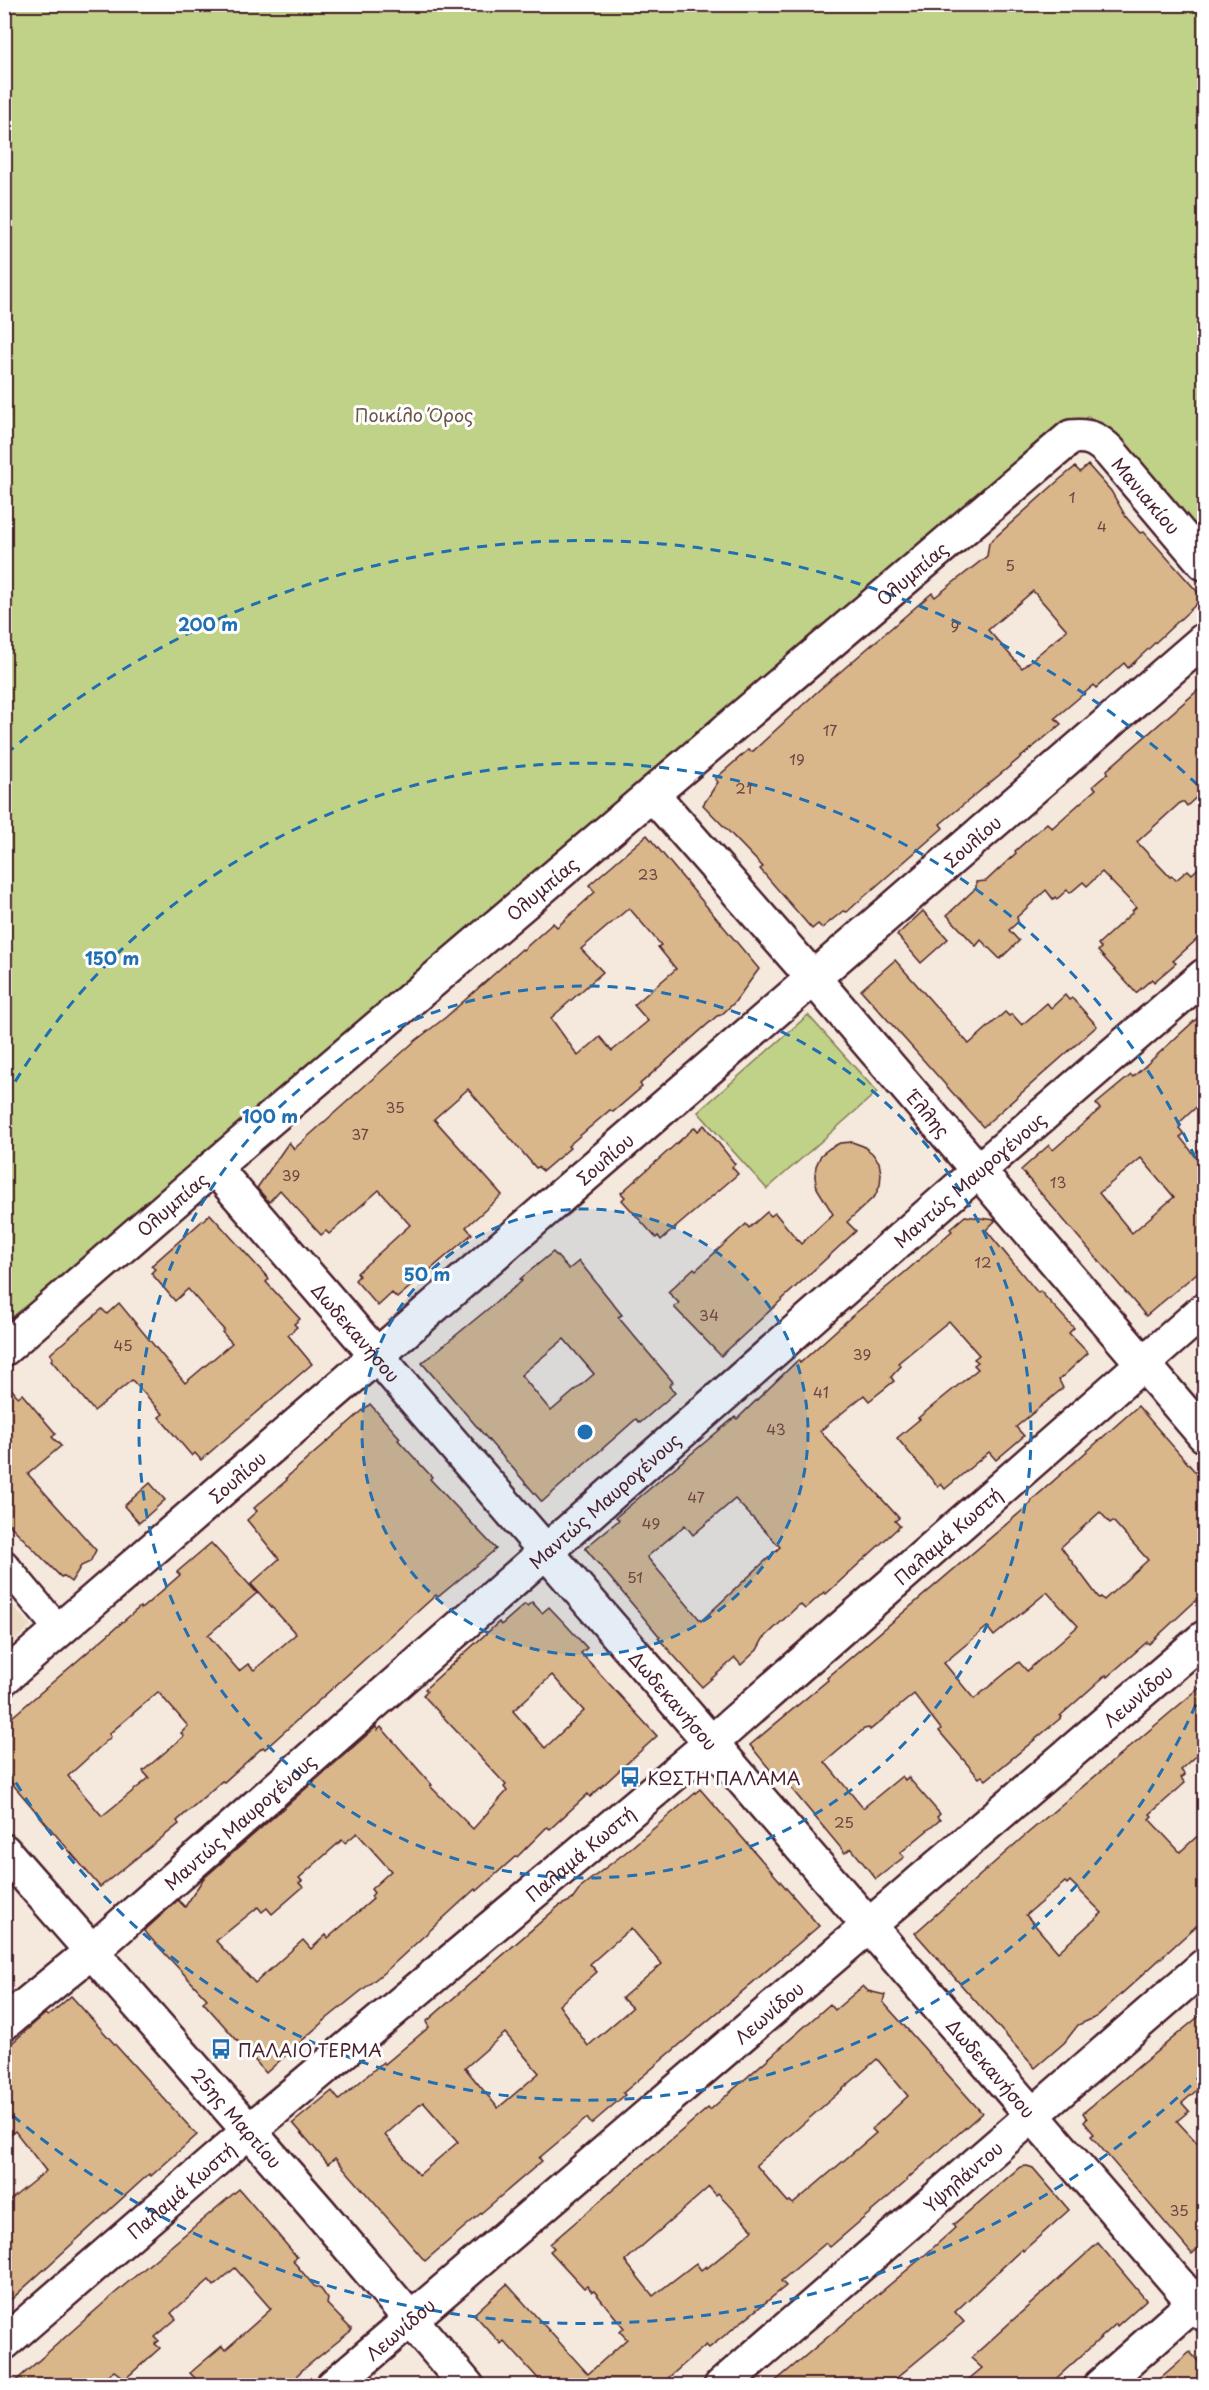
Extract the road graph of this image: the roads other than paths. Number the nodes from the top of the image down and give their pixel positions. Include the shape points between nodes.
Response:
1 (1084, 436) joint
2 (1204, 563) edge
3 (1204, 640) edge
4 (652, 794) junction
5 (1204, 976) edge
6 (815, 980) junction
7 (214, 1167) junction
8 (979, 1170) junction
9 (1204, 1310) edge
10 (4, 1349) edge
11 (376, 1356) junction
12 (1144, 1363) junction
13 (1204, 1435) edge
14 (544, 1551) junction
15 (4, 1564) edge
16 (59, 1630) junction
17 (1204, 1638) edge
18 (4, 1678) edge
19 (711, 1743) junction
20 (4, 1851) edge
21 (870, 1928) junction
22 (92, 1951) junction
23 (1204, 1966) edge
24 (4, 2023) edge
25 (1032, 2115) junction
26 (249, 2131) junction
27 (1201, 2304) edge
28 (410, 2319) junction
29 (4, 2343) edge
30 (333, 2385) edge
31 (467, 2385) edge
32 (721, 2385) edge
33 (1100, 2385) edge

1 - 2 street, Μανιακίου via 1097,439 1110,452
1 - 4 street, Ολυμπίας via 1071,437 1060,444
3 - 6 street, Σουλίου
4 - 6 street, Έλλης
4 - 7 street, Ολυμπίας
5 - 8 street, Μαντώς Μαυρογένους
6 - 8 street, Έλλης
6 - 11 street, Σουλίου
7 - 10 street, Ολυμπίας
7 - 11 street, Δωδεκανήσου
8 - 12 street, Έλλης
8 - 14 street, Μαντώς Μαυρογένους
9 - 12 street, Παλαμά Κωστή
11 - 14 street, Δωδεκανήσου
11 - 16 street, Σουλίου
12 - 13 street, Έλλης
12 - 19 street, Παλαμά Κωστή
14 - 19 street, Δωδεκανήσου
14 - 22 street, Μαντώς Μαυρογένους
15 - 16 street
16 - 18 street, Σουλίου
17 - 21 street, Λεωνίδου
19 - 21 street, Δωδεκανήσου
19 - 26 street, Παλαμά Κωστή
20 - 22 street, 25ης Μαρτίου
21 - 25 street, Δωδεκανήσου
21 - 28 street, Λεωνίδου
22 - 24 street, Μαντώς Μαυρογένους
22 - 26 street, 25ης Μαρτίου
23 - 25 street, Υψηλάντου
25 - 27 street, Δωδεκανήσου
25 - 32 street, Υψηλάντου
26 - 28 street, 25ης Μαρτίου
26 - 29 street, Παλαμά Κωστή
27 - 33 street
28 - 30 street, Λεωνίδου
28 - 31 street, 25ης Μαρτίου

